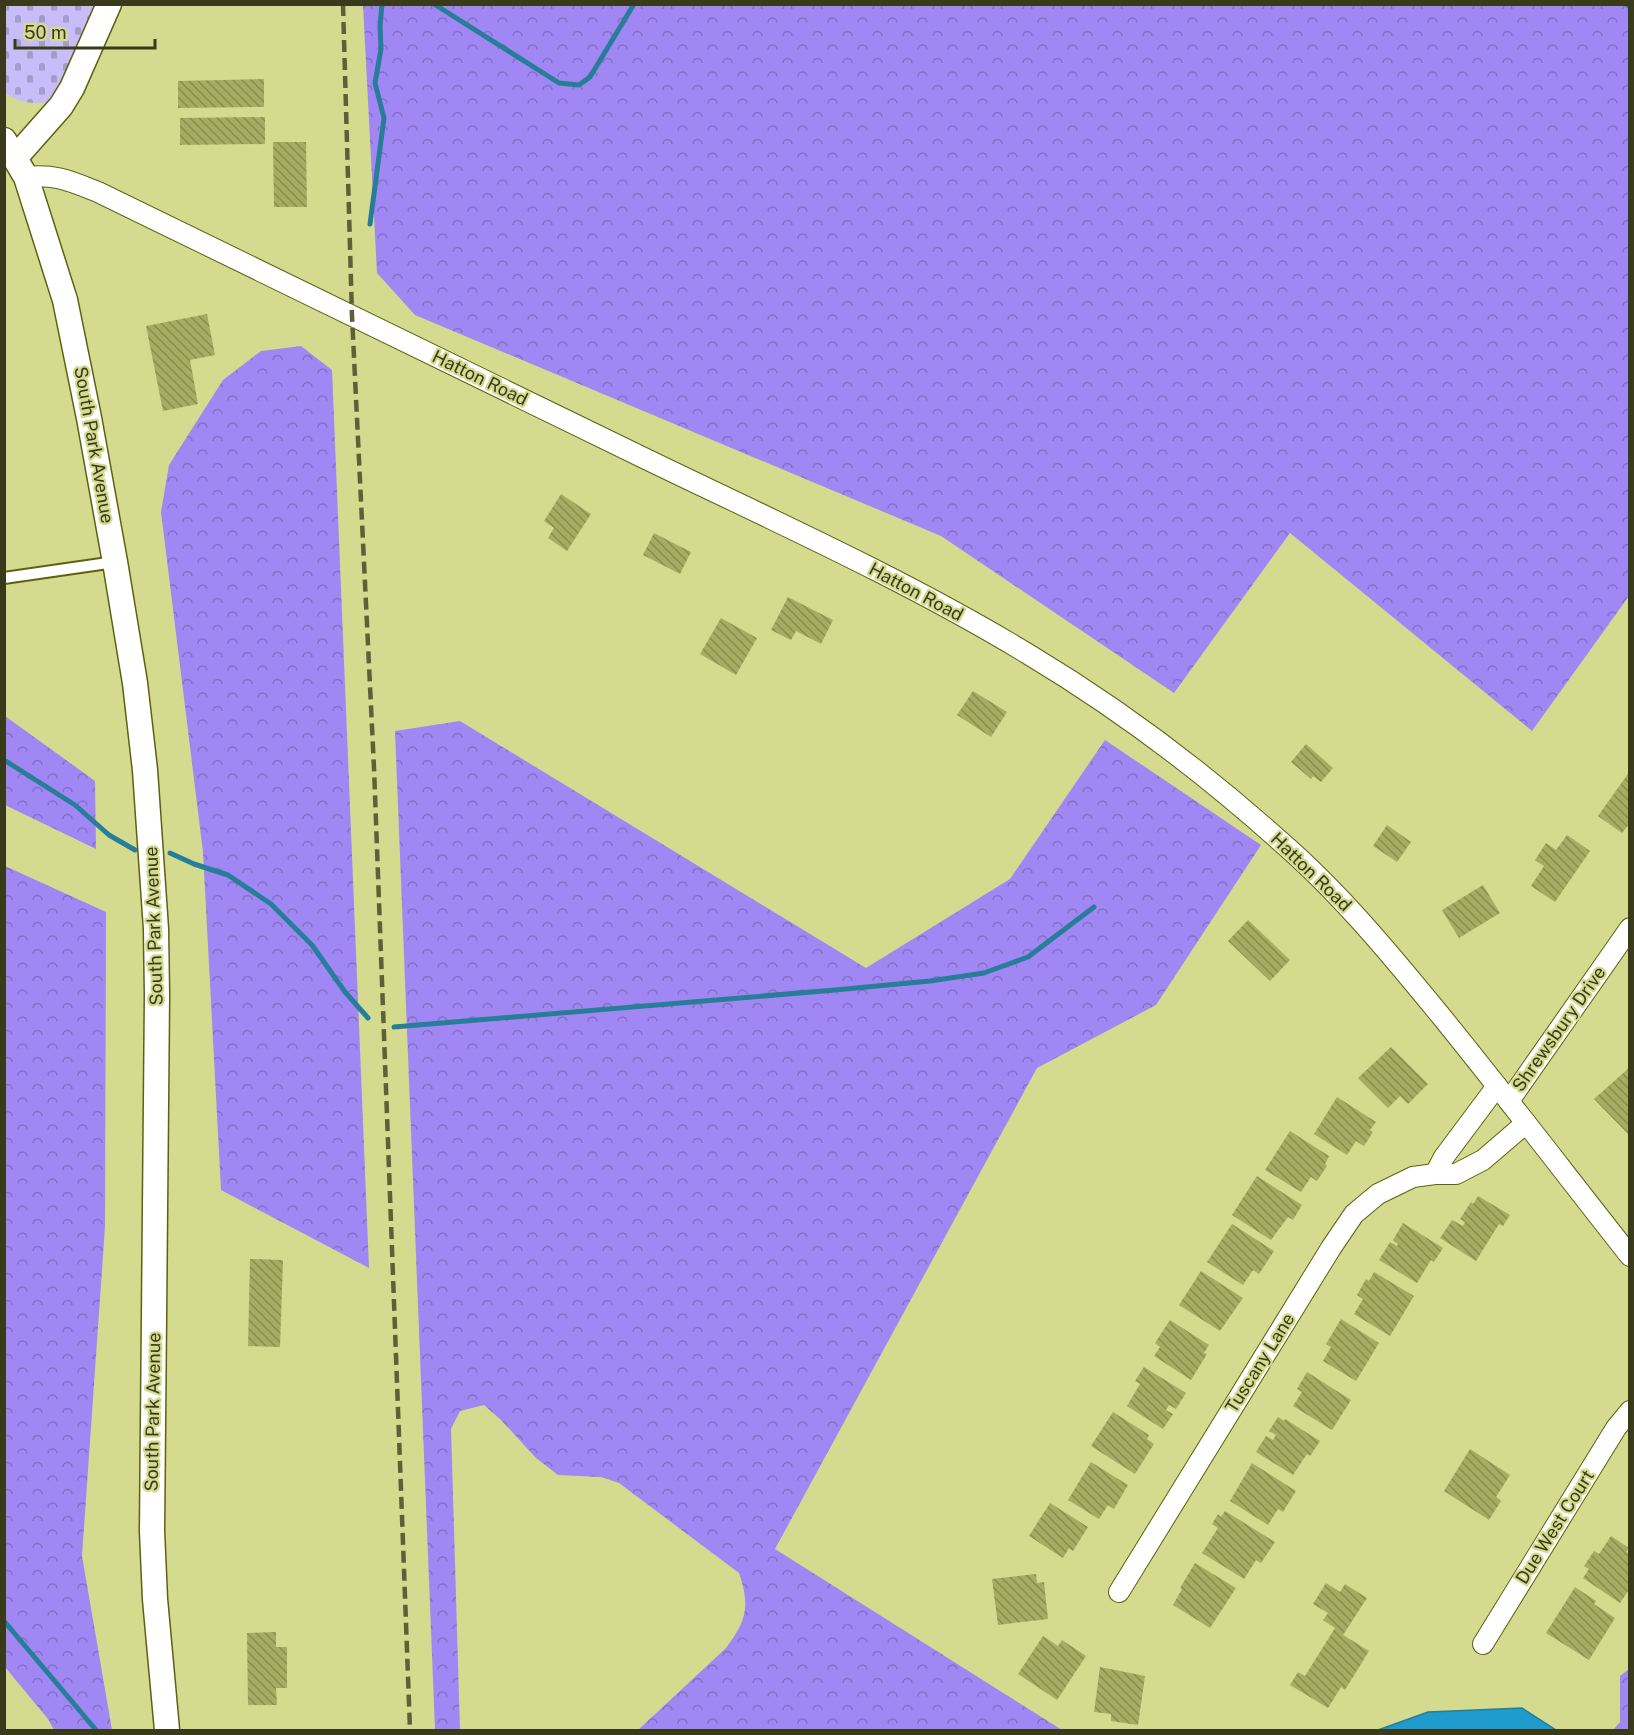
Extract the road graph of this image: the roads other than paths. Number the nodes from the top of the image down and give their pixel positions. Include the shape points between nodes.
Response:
1 (109, 4) edge
2 (15, 158) edge
3 (115, 562) junction
4 (4, 578) edge
5 (1629, 928) edge
6 (1503, 1094) junction
7 (1526, 1124) junction
8 (1435, 1174) junction
9 (1629, 1256) edge
10 (1629, 1411) edge
11 (1119, 1592) dead end
12 (1483, 1644) dead end
13 (167, 1731) edge

1 - 2 street via 67,97
2 - 3 street, South Park Avenue via 47,239 65,300
2 - 6 street, Hatton Road via 46,175 98,192 831,548 1028,653 1150,735 1284,844 1374,935
3 - 4 lane
3 - 13 street, South Park Avenue via 135,683 156,929 152,1531
5 - 6 street, Shrewsbury Drive
6 - 7 street, Hatton Road
6 - 8 street via 1444,1157
7 - 8 street, Tuscany Lane via 1483,1160 1456,1174
7 - 9 street, Hatton Road
8 - 11 street, Tuscany Lane via 1413,1177 1378,1194 1354,1214
10 - 12 street, Due West Court

